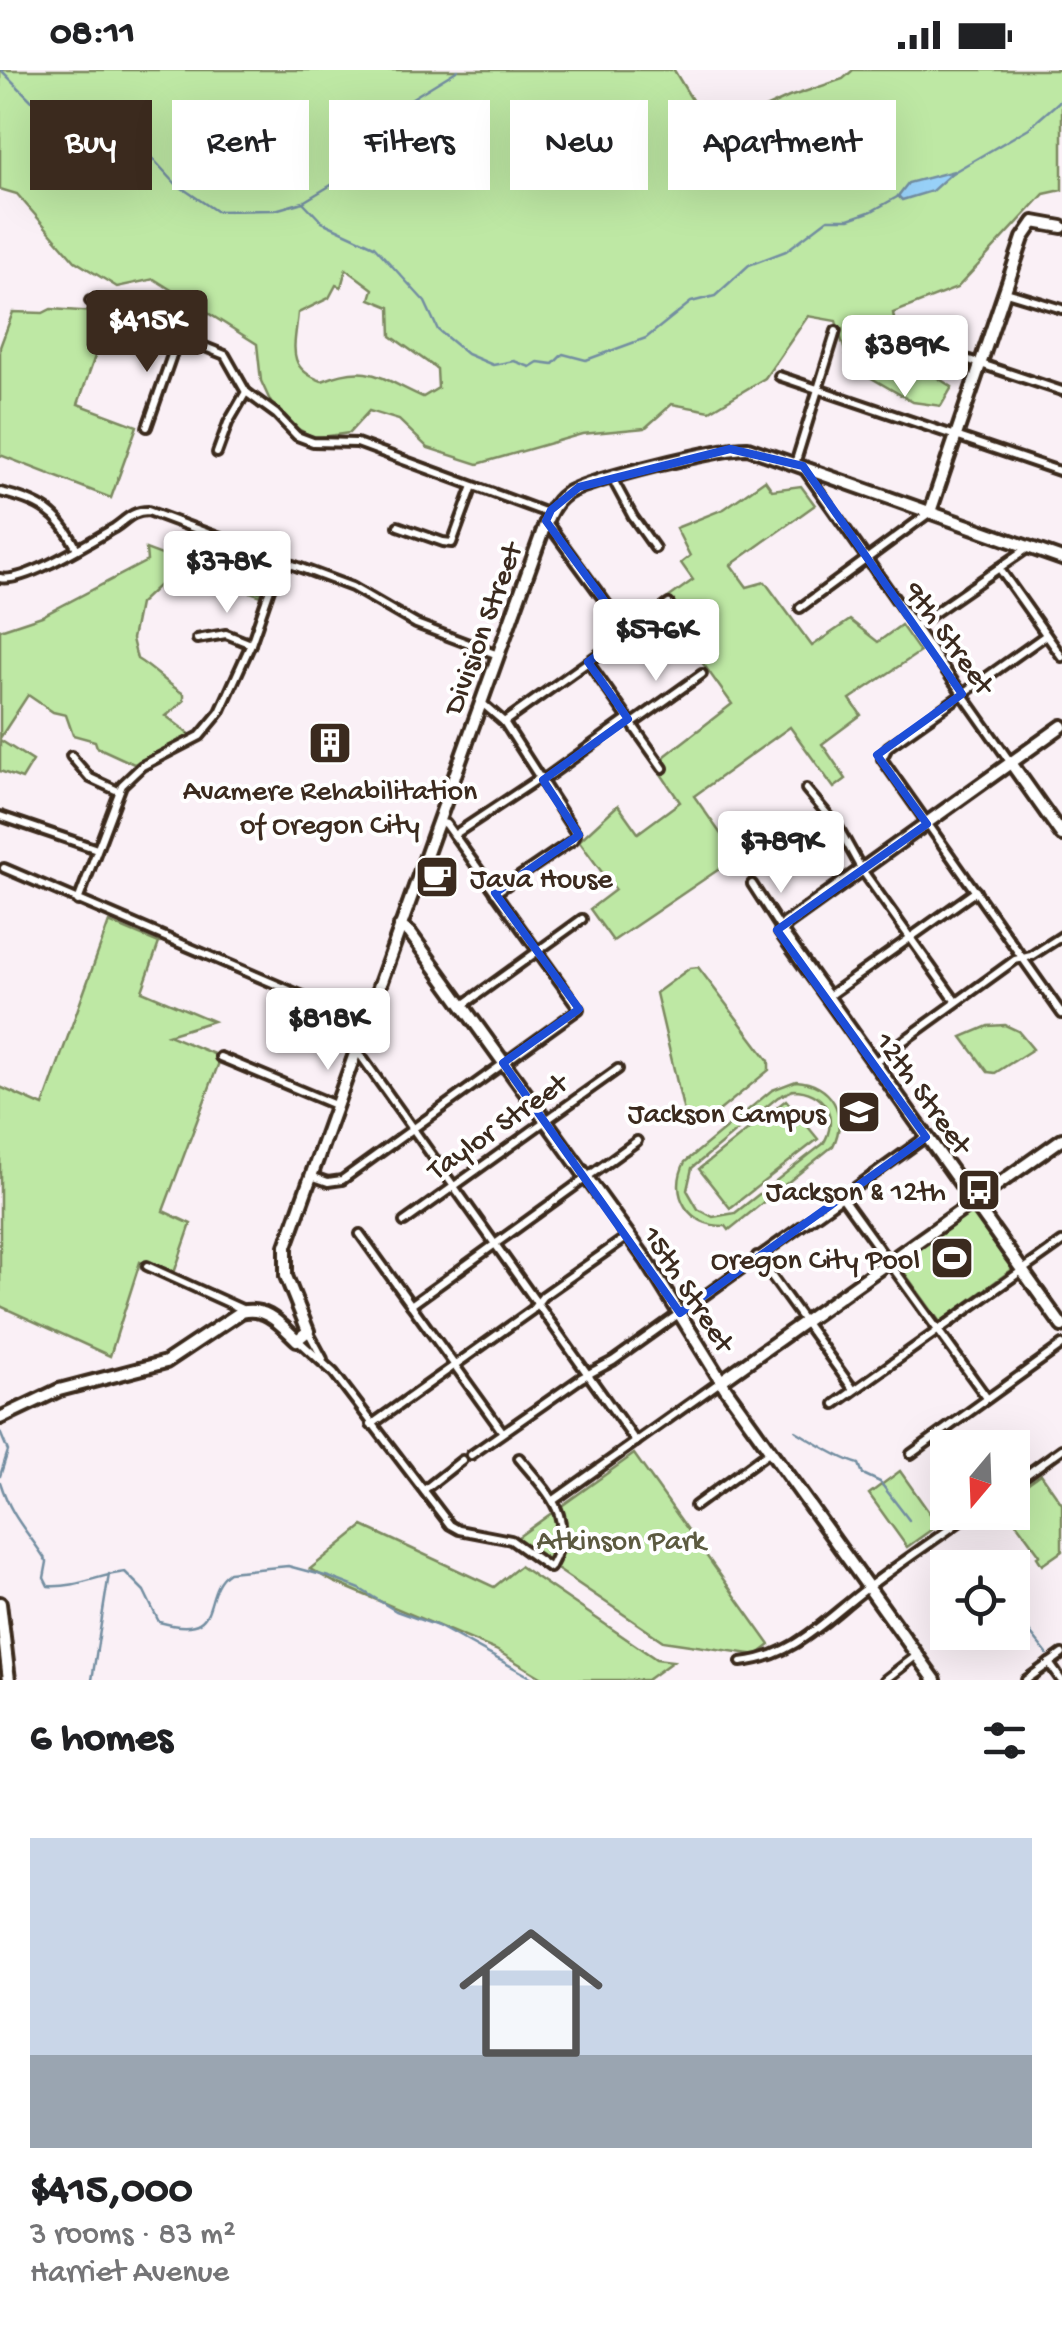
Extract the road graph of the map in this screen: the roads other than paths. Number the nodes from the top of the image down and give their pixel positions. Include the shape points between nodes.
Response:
1 (1062, 227) edge
2 (1005, 292) junction
3 (90, 301) dead end
4 (1062, 310) edge
5 (836, 331) dead end
6 (179, 335) junction
7 (900, 337) dead end
8 (980, 364) junction
9 (779, 376) dead end
10 (817, 389) junction
11 (1062, 391) edge
12 (246, 392) junction
13 (147, 426) dead end
14 (955, 437) junction
15 (217, 453) dead end
16 (798, 465) junction
17 (1062, 472) edge
18 (612, 478) junction
19 (473, 486) junction
20 (0, 492) edge
21 (930, 512) junction
22 (548, 518) junction
23 (398, 526) dead end
24 (1029, 547) junction
25 (76, 548) junction
26 (655, 548) dead end
27 (1062, 559) edge
28 (280, 560) junction
29 (865, 560) junction
30 (999, 568) junction
31 (0, 578) edge
32 (669, 604) dead end
33 (800, 608) dead end
34 (914, 627) junction
35 (628, 633) junction
36 (1046, 635) junction
37 (198, 639) dead end
38 (250, 644) junction
39 (498, 654) junction
40 (1062, 657) edge
41 (588, 662) junction
42 (702, 674) dead end
43 (962, 694) junction
44 (481, 703) junction
45 (504, 722) junction
46 (630, 722) junction
47 (1062, 726) edge
48 (71, 756) dead end
49 (1011, 763) junction
50 (663, 768) dead end
51 (542, 778) junction
52 (806, 788) dead end
53 (118, 791) junction
54 (0, 816) edge
55 (438, 822) junction
56 (928, 824) junction
57 (1061, 832) edge
58 (454, 835) junction
59 (96, 849) junction
60 (4, 868) dead end
61 (862, 870) junction
62 (752, 884) dead end
63 (976, 891) junction
64 (496, 893) junction
65 (78, 901) junction
66 (582, 919) dead end
67 (400, 926) junction
68 (782, 929) junction
69 (1062, 936) edge
70 (911, 937) junction
71 (538, 952) junction
72 (1022, 958) junction
73 (827, 998) junction
74 (956, 1002) junction
75 (462, 1006) junction
76 (1062, 1014) edge
77 (366, 1023) junction
78 (356, 1054) junction
79 (220, 1058) dead end
80 (503, 1063) junction
81 (873, 1063) junction
82 (618, 1069) dead end
83 (336, 1106) junction
84 (545, 1122) junction
85 (413, 1129) junction
86 (926, 1137) junction
87 (637, 1141) dead end
88 (1060, 1143) edge
89 (312, 1176) junction
90 (586, 1179) junction
91 (454, 1186) junction
92 (841, 1196) junction
93 (972, 1201) junction
94 (404, 1222) dead end
95 (360, 1234) dead end
96 (628, 1236) junction
97 (1062, 1242) edge
98 (496, 1245) junction
99 (757, 1256) junction
100 (888, 1262) junction
101 (147, 1266) dead end
102 (1022, 1270) junction
103 (538, 1303) junction
104 (411, 1306) junction
105 (245, 1311) junction
106 (680, 1313) junction
107 (804, 1322) junction
108 (1062, 1326) edge
109 (308, 1331) junction
110 (938, 1331) junction
111 (297, 1340) junction
112 (1062, 1345) edge
113 (326, 1365) junction
114 (456, 1366) junction
115 (588, 1374) junction
116 (721, 1382) junction
117 (853, 1389) junction
118 (987, 1398) junction
119 (834, 1404) dead end
120 (0, 1418) edge
121 (371, 1425) junction
122 (502, 1431) junction
123 (636, 1442) junction
124 (1062, 1449) edge
125 (770, 1451) junction
126 (911, 1454) dead end
127 (471, 1455) dead end
128 (519, 1458) dead end
129 (462, 1460) dead end
130 (1030, 1471) edge
131 (424, 1490) junction
132 (554, 1500) junction
133 (695, 1506) dead end
134 (949, 1530) edge
135 (868, 1588) junction
136 (0, 1603) edge
137 (1062, 1654) edge
138 (917, 1655) junction
139 (741, 1662) dead end
140 (1049, 1663) junction
141 (9, 1680) edge
142 (884, 1680) edge
143 (935, 1680) edge
144 (1026, 1680) edge
145 (1061, 1680) edge

1 - 2 street via 1032,224
2 - 4 street
2 - 8 street
3 - 6 street
5 - 10 street
6 - 12 street via 227,356
6 - 13 street
7 - 8 street
8 - 11 street
8 - 14 street
9 - 10 street
10 - 14 street
10 - 16 street
12 - 15 street
12 - 19 street via 297,436 357,443
14 - 17 street
14 - 21 street
16 - 18 street, Division Street via 743,447
16 - 21 street, Division Street
16 - 29 street, 9th Street
18 - 22 street, Division Street via 570,491
18 - 26 street
19 - 22 street
19 - 23 street via 452,543
20 - 25 street via 52,512
21 - 24 street, Division Street
21 - 29 street
22 - 35 street
22 - 39 street, Division Street
24 - 27 street, Division Street
24 - 30 street
25 - 28 street via 137,511
25 - 31 street via 21,577
28 - 38 street
28 - 39 street
29 - 33 street
29 - 34 street, 9th Street
30 - 34 street
30 - 36 street
32 - 35 street
34 - 43 street, 9th Street
35 - 41 street
36 - 40 street
36 - 43 street
37 - 38 street via 226,634
38 - 53 street via 227,700 206,730 142,766
39 - 44 street, Division Street
41 - 45 street
41 - 46 street
42 - 46 street
43 - 49 street, 9th Street
43 - 56 street via 888,746 882,759
44 - 45 street
44 - 55 street, Division Street
45 - 51 street
46 - 50 street
46 - 51 street
47 - 49 street
48 - 53 street via 90,778
49 - 56 street
49 - 57 street, 9th Street
51 - 58 street
51 - 64 street via 576,834
52 - 61 street
53 - 59 street
54 - 59 street
55 - 58 street
55 - 67 street, Division Street
56 - 61 street
56 - 63 street
58 - 64 street
59 - 65 street
60 - 65 street
61 - 68 street
61 - 70 street
62 - 68 street, 12th Street
63 - 70 street
63 - 72 street
64 - 71 street
65 - 77 street
66 - 71 street
67 - 75 street, 15th Street
67 - 77 street, Division Street
68 - 73 street, 12th Street
69 - 72 street
70 - 73 street
70 - 74 street
71 - 75 street
71 - 80 street via 579,1009
72 - 74 street
72 - 76 street
73 - 81 street, 12th Street
74 - 81 street
75 - 80 street, 15th Street
77 - 78 street, Division Street
78 - 83 street, Division Street
78 - 85 street
79 - 83 street
80 - 84 street, 15th Street
80 - 85 street
81 - 86 street, 12th Street
82 - 84 street, Taylor Street
83 - 89 street, Division Street
84 - 90 street, 15th Street
84 - 91 street, Taylor Street
85 - 89 street via 336,1182
85 - 91 street
86 - 92 street
86 - 93 street, 12th Street
87 - 90 street
88 - 93 street
89 - 109 street, Division Street via 286,1246 286,1276
90 - 96 street, 15th Street
90 - 98 street
91 - 94 street, Taylor Street
91 - 98 street
92 - 99 street
92 - 100 street
93 - 100 street
93 - 102 street, 12th Street
95 - 104 street
96 - 103 street
96 - 106 street, 15th Street
97 - 102 street
98 - 103 street
98 - 104 street
99 - 106 street
99 - 107 street
100 - 107 street
100 - 110 street
101 - 105 street
102 - 108 street, 12th Street
102 - 110 street
103 - 114 street
103 - 115 street
104 - 114 street
105 - 111 street via 265,1312
105 - 120 street via 166,1362 76,1385
106 - 115 street
106 - 116 street, 15th Street
107 - 116 street
107 - 117 street
109 - 111 street
109 - 113 street
110 - 117 street
110 - 118 street
111 - 113 street
112 - 118 street
113 - 121 street
114 - 121 street
114 - 122 street
115 - 122 street
115 - 123 street
116 - 123 street
116 - 125 street, 15th Street
117 - 119 street
118 - 126 street
121 - 131 street
122 - 127 street
123 - 132 street
124 - 130 street
125 - 133 street
125 - 135 street, 15th Street
128 - 132 street
129 - 131 street
131 - 132 street via 450,1525 507,1538 550,1568 562,1528
134 - 135 street
135 - 138 street, 15th Street
135 - 139 street via 793,1646
136 - 141 street
137 - 140 street
138 - 142 street
138 - 143 street, 15th Street
140 - 144 street
140 - 145 street

